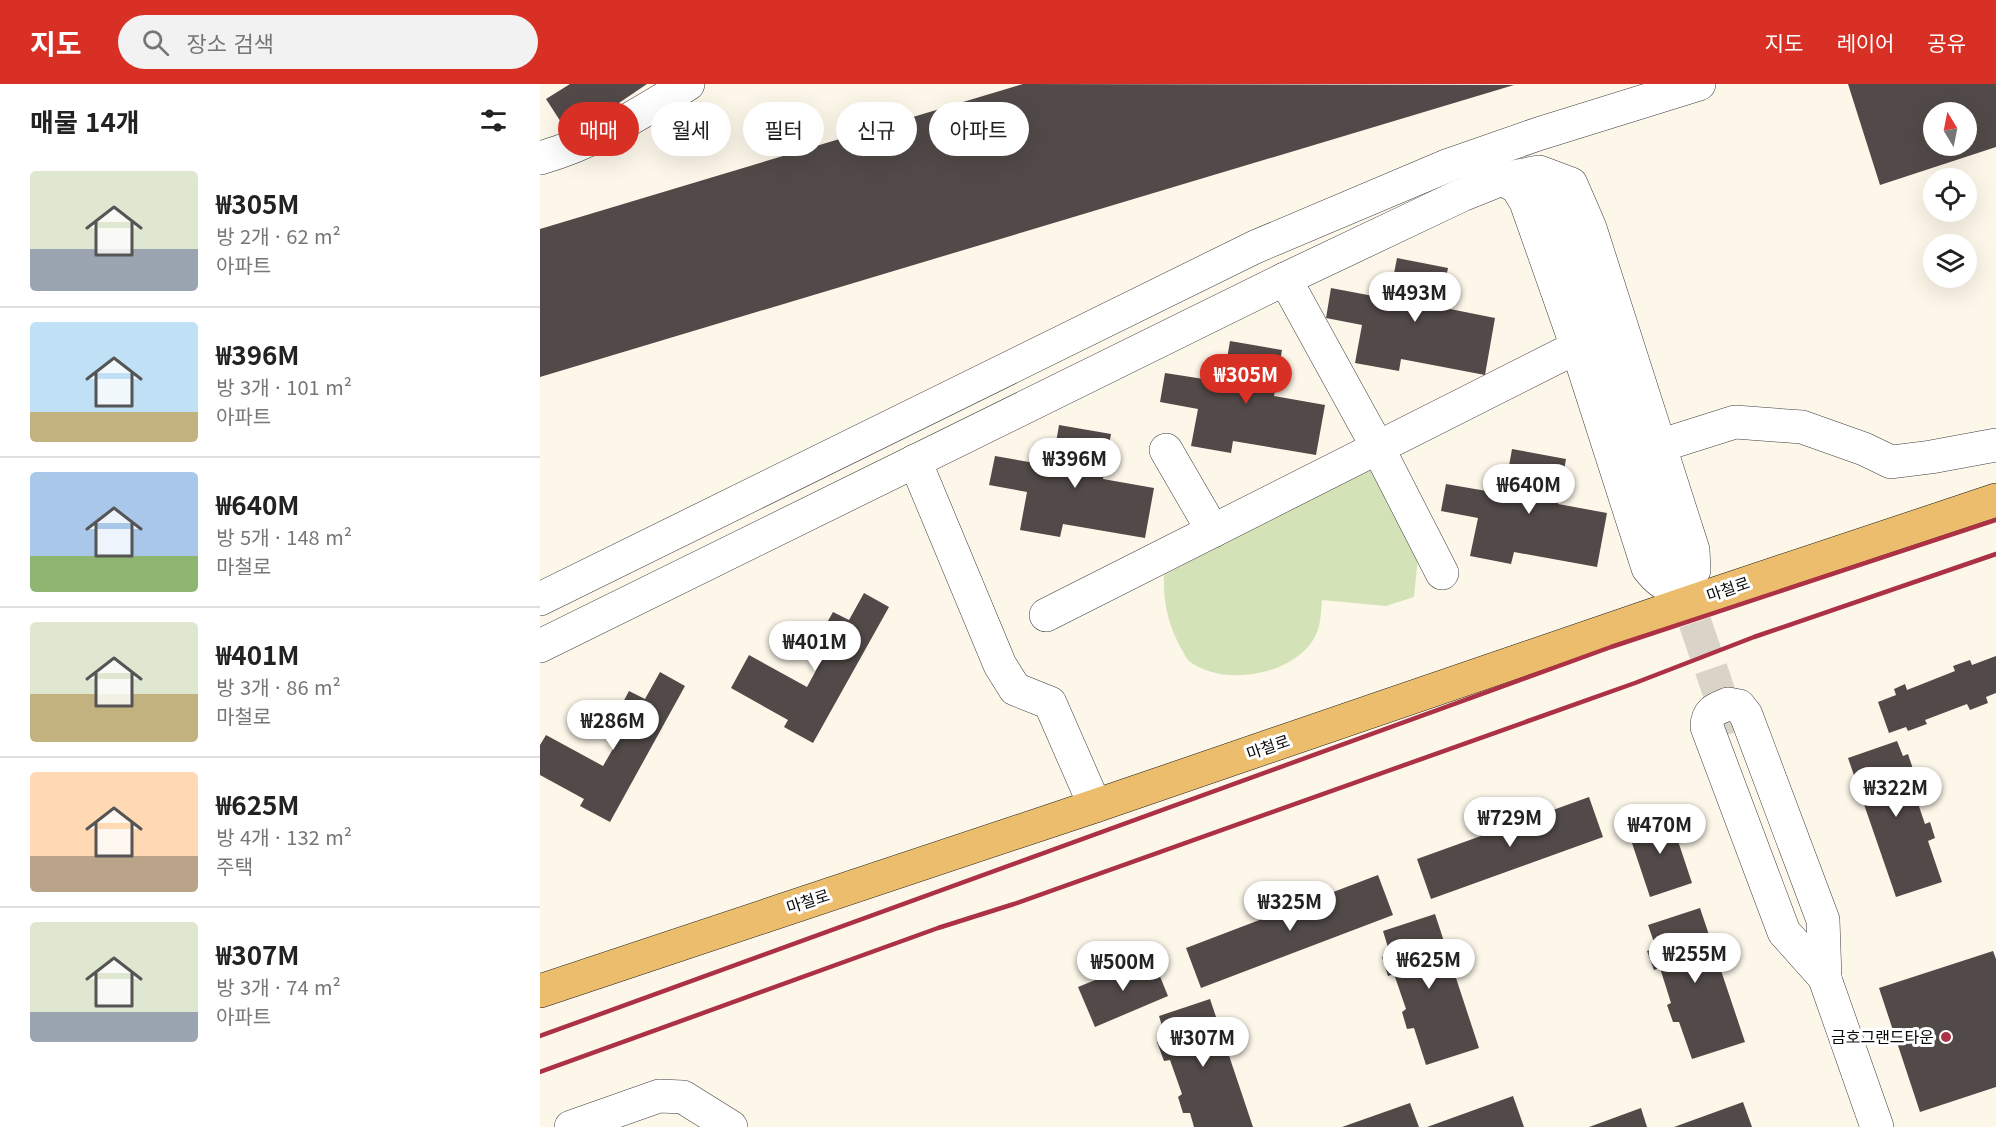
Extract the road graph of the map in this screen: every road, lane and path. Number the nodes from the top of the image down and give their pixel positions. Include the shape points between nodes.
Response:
1 (688, 84) edge
2 (1699, 84) edge
3 (540, 158) edge
4 (1502, 179) junction
5 (1285, 279) junction
6 (1599, 338) junction
7 (1996, 445) edge
8 (1659, 446) junction
9 (1378, 448) junction
10 (1166, 450) dead end
11 (915, 461) junction
12 (1996, 500) edge
13 (1213, 531) junction
14 (1442, 573) dead end
15 (1682, 580) junction
16 (540, 599) edge
17 (1046, 615) dead end
18 (540, 646) edge
19 (1733, 733) tunnel mouth
20 (1095, 806) junction
21 (1825, 978) junction
22 (540, 991) edge
23 (571, 1127) edge
24 (731, 1127) edge
25 (1877, 1127) edge

1 - 3 street via 623,124
2 - 16 street via 1449,165 1255,246
4 - 5 street
4 - 6 street via 1517,187
4 - 6 street via 1539,172 1571,184 1590,228
5 - 9 street
5 - 11 street
6 - 8 street
6 - 9 street
6 - 15 street via 1648,568 1658,582 1674,586
7 - 8 street via 1891,462 1802,427 1735,422
8 - 15 street via 1693,550 1694,570
9 - 13 street
9 - 14 street
10 - 13 street
11 - 18 street
11 - 20 street via 1000,665 1016,689 1050,703
12 - 15 main road, 마철로
13 - 17 street
15 - 20 main road, 마철로
19 - 21 street
20 - 22 main road, 마철로
21 - 21 street via 1823,920 1746,715 1739,706 1728,704 1714,709 1707,718 1707,727 1784,932
21 - 25 street
23 - 24 street via 659,1096 683,1097

